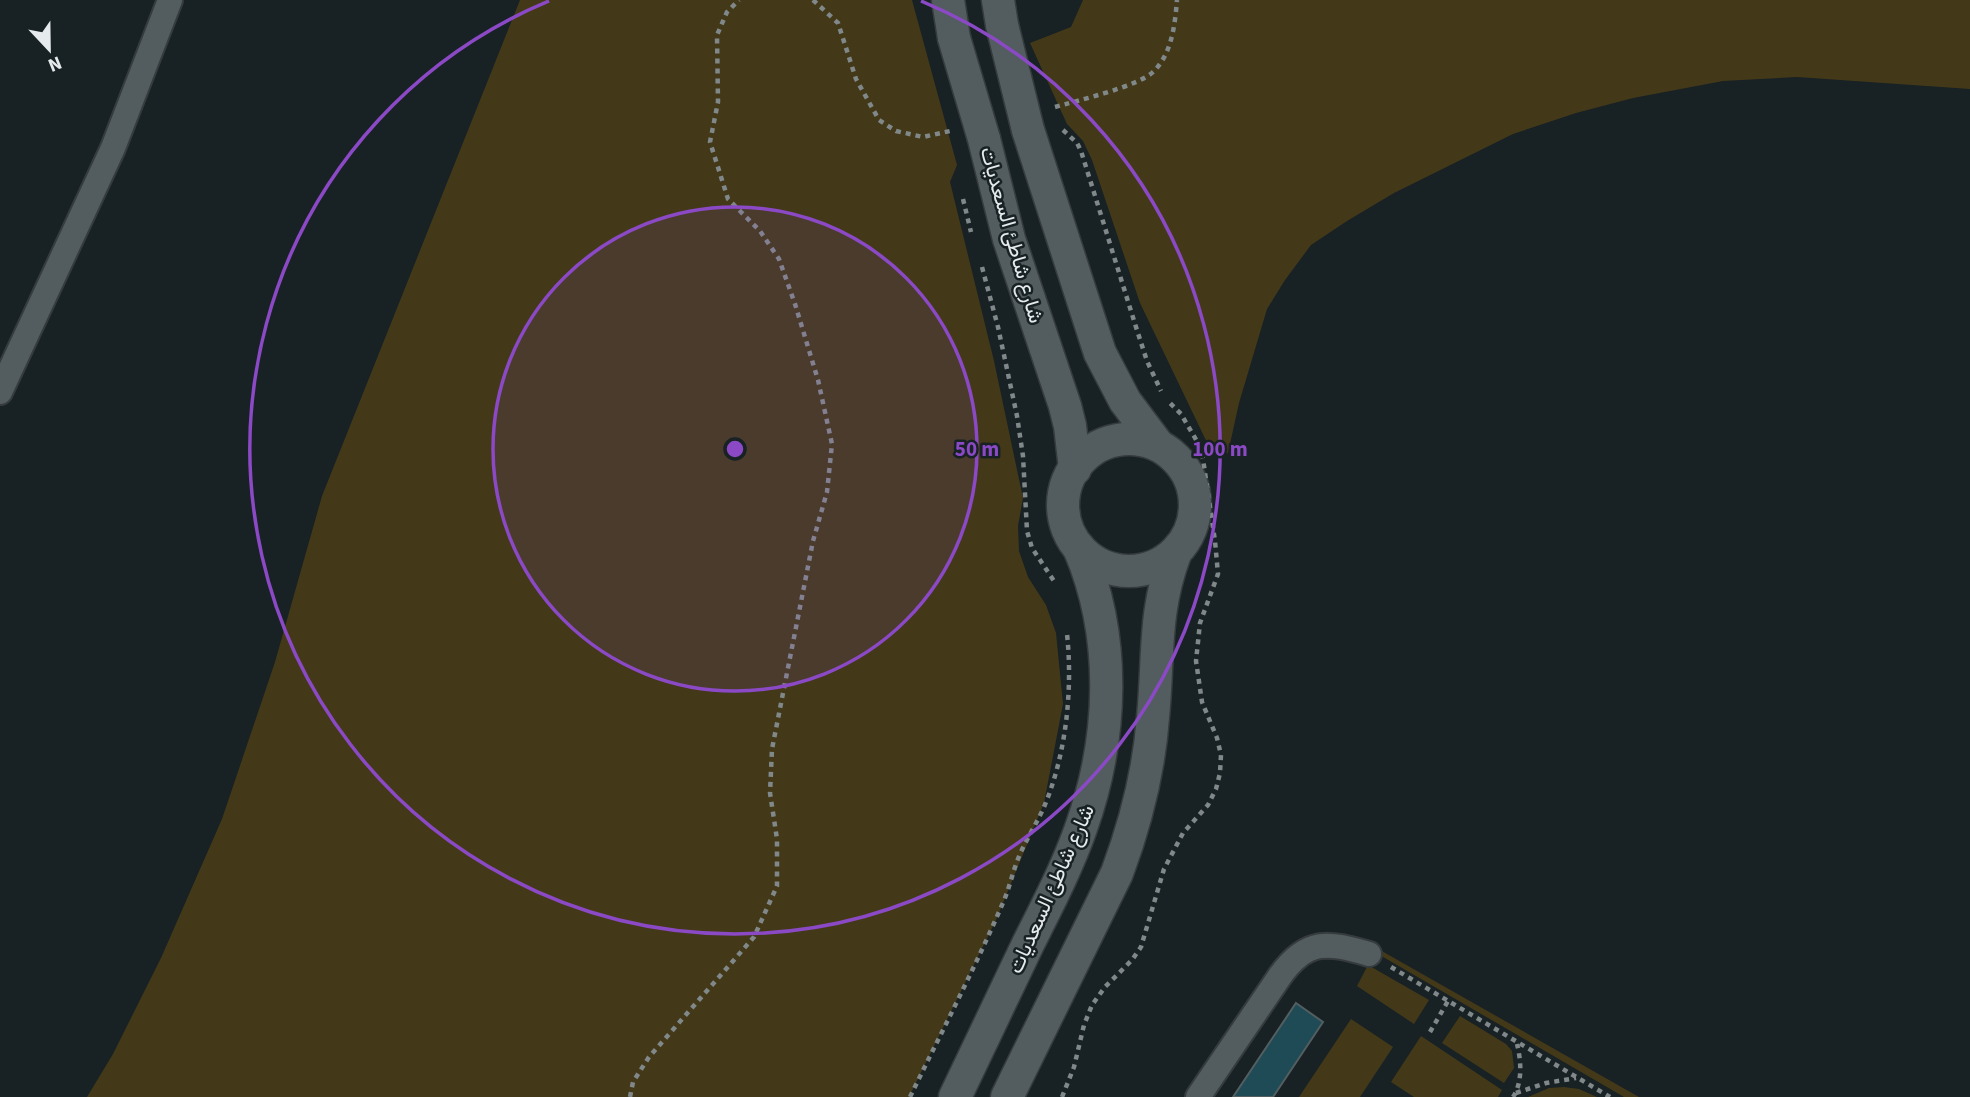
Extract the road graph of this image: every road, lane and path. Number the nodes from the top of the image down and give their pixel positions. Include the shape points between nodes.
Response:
1 (170, 0) edge
2 (739, 0) edge
3 (948, 0) edge
4 (1000, 13) edge
5 (963, 194) dead end
6 (974, 241) dead end
7 (981, 265) dead end
8 (0, 392) edge
9 (1158, 445) junction
10 (1074, 469) junction
11 (1079, 548) junction
12 (1175, 554) junction
13 (1058, 587) dead end
14 (1066, 628) dead end
15 (1368, 954) joint
16 (1448, 1001) junction
17 (1430, 1032) dead end
18 (1516, 1042) junction
19 (1577, 1078) junction
20 (1515, 1095) edge
21 (630, 1097) edge
22 (910, 1097) edge
23 (955, 1097) edge
24 (1007, 1097) edge
25 (1198, 1097) edge
26 (1610, 1097) edge

1 - 8 street via 113,148
2 - 21 path via 727,12 717,34 718,103 710,142 728,198 761,230 779,259 818,380 832,444 827,492 772,749 770,793 777,839 777,886 754,937 649,1057 632,1082
3 - 10 street, شارع شاطئ السعديات, bridge via 954,38 1009,239 1065,406
4 - 9 street, bridge via 1028,130 1100,353 1125,401
5 - 6 path
7 - 13 path via 1017,416 1027,531 1032,548
9 - 10 street via 1140,440 1103,445
9 - 12 street via 1175,457 1195,495 1195,516
10 - 11 street via 1065,488 1063,509
11 - 12 street via 1095,562 1115,570 1136,571
11 - 23 street, شارع شاطئ السعديات via 1099,607 1106,677 1093,793 1066,866
12 - 24 street via 1158,617 1150,755 1131,835
14 - 22 path via 1068,688 1057,768 1004,901
15 - 16 path
15 - 25 street via 1328,944 1295,957
16 - 17 path
16 - 18 path
18 - 19 path
18 - 20 path via 1521,1067
19 - 20 path
19 - 26 path

